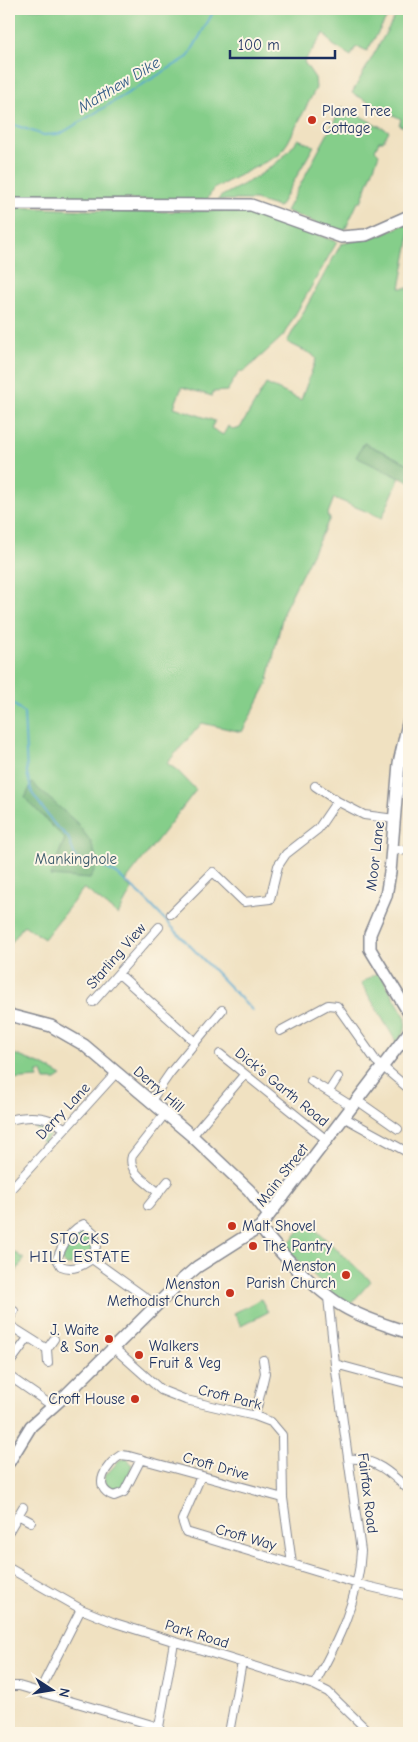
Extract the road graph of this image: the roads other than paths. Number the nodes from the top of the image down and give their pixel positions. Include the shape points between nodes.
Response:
1 (9, 204) edge
2 (409, 216) edge
3 (409, 719) edge
4 (315, 786) dead end
5 (337, 801) junction
6 (395, 819) junction
7 (393, 849) junction
8 (409, 851) edge
9 (171, 914) dead end
10 (159, 927) dead end
11 (118, 974) junction
12 (93, 1002) dead end
13 (222, 1010) dead end
14 (409, 1013) edge
15 (9, 1015) edge
16 (280, 1032) dead end
17 (409, 1032) edge
18 (195, 1042) junction
19 (220, 1054) dead end
20 (383, 1068) junction
21 (118, 1072) junction
22 (244, 1075) junction
23 (338, 1077) dead end
24 (311, 1081) dead end
25 (409, 1088) edge
26 (329, 1091) junction
27 (150, 1102) junction
28 (355, 1104) junction
29 (164, 1115) junction
30 (345, 1118) junction
31 (9, 1120) edge
32 (65, 1129) junction
33 (398, 1129) dead end
34 (192, 1136) junction
35 (328, 1141) junction
36 (409, 1153) edge
37 (168, 1181) dead end
38 (9, 1192) edge
39 (159, 1192) junction
40 (148, 1206) dead end
41 (270, 1215) junction
42 (260, 1227) junction
43 (92, 1259) junction
44 (328, 1297) junction
45 (156, 1305) junction
46 (14, 1311) dead end
47 (9, 1319) edge
48 (9, 1325) edge
49 (409, 1333) edge
50 (28, 1338) junction
51 (54, 1339) dead end
52 (114, 1348) junction
53 (47, 1349) junction
54 (263, 1360) dead end
55 (48, 1363) dead end
56 (9, 1364) edge
57 (335, 1364) junction
58 (9, 1376) edge
59 (409, 1384) edge
60 (54, 1406) junction
61 (255, 1416) junction
62 (141, 1459) junction
63 (350, 1459) junction
64 (9, 1462) edge
65 (201, 1476) junction
66 (409, 1490) edge
67 (283, 1498) junction
68 (22, 1507) dead end
69 (18, 1515) junction
70 (30, 1522) dead end
71 (9, 1531) edge
72 (292, 1564) junction
73 (9, 1568) edge
74 (358, 1584) junction
75 (409, 1596) edge
76 (81, 1610) junction
77 (174, 1642) junction
78 (242, 1662) junction
79 (314, 1685) junction
80 (9, 1686) edge
81 (39, 1692) junction
82 (157, 1730) edge
83 (229, 1733) edge
84 (370, 1733) edge

1 - 2 street via 251,206 341,237 366,235
3 - 6 street, Moor Lane via 400,763
4 - 5 street
5 - 6 street via 364,815
5 - 9 street via 318,830 286,854 278,866 270,899 244,902 213,872
6 - 7 street, Moor Lane
7 - 8 street
7 - 14 street, Moor Lane via 386,896 370,934 370,949
10 - 11 street, Starling View
11 - 12 street, Starling View
11 - 18 street
13 - 18 street
15 - 21 street, Derry Hill via 38,1021 72,1036
16 - 20 street via 328,1005 338,1006
17 - 20 street, Main Street
18 - 27 street
19 - 22 street, Dick's Garth Road
20 - 25 street
20 - 28 street, Main Street
21 - 27 street, Derry Hill
21 - 32 street, Derry Lane
22 - 34 street
22 - 35 street, Dick's Garth Road
23 - 26 street
24 - 26 street
26 - 28 street
27 - 29 street, Derry Hill
28 - 30 street, Main Street
28 - 33 street
29 - 34 street, Derry Hill
29 - 39 street via 130,1162 132,1170
30 - 35 street, Main Street
30 - 36 street
31 - 32 street via 40,1117 57,1122
32 - 38 street, Derry Lane
34 - 41 street, Derry Hill via 249,1190
35 - 41 street, Main Street
37 - 39 street
39 - 40 street
41 - 42 street, Main Street
42 - 44 street
42 - 45 street, Main Street via 197,1267
43 - 43 street via 96,1246 94,1233 84,1224 77,1227 57,1259 60,1266 68,1269
43 - 45 street
44 - 49 street via 369,1319
44 - 57 street, Fairfax Road
45 - 52 street, Main Street
46 - 47 street
48 - 50 street
50 - 53 street
50 - 56 street
51 - 53 street
52 - 60 street, Main Street
52 - 61 street, Croft Park via 161,1390 186,1400
53 - 55 street
54 - 61 street via 265,1372
57 - 59 street
57 - 63 street, Fairfax Road
58 - 60 street
60 - 64 street, Main Street via 31,1426
61 - 67 street, Croft Park via 271,1422 282,1435
62 - 62 street, Croft Drive via 118,1456 102,1475 101,1485 105,1492 114,1496 124,1492
62 - 65 street, Croft Drive
63 - 66 street via 357,1458 382,1467
63 - 74 street, Fairfax Road via 361,1551
65 - 67 street, Croft Drive
65 - 72 street, Croft Way via 182,1520 186,1532
67 - 72 street, Croft Park
68 - 69 street
69 - 70 street
69 - 71 street
72 - 74 street, Croft Way
73 - 76 street, Park Road
74 - 75 street, Croft Way
74 - 79 street, Fairfax Road via 351,1608
76 - 77 street, Park Road
76 - 81 street
77 - 78 street, Park Road
77 - 82 street
78 - 79 street, Park Road
78 - 83 street
79 - 84 street, Park Road via 328,1692
80 - 81 street
81 - 82 street

